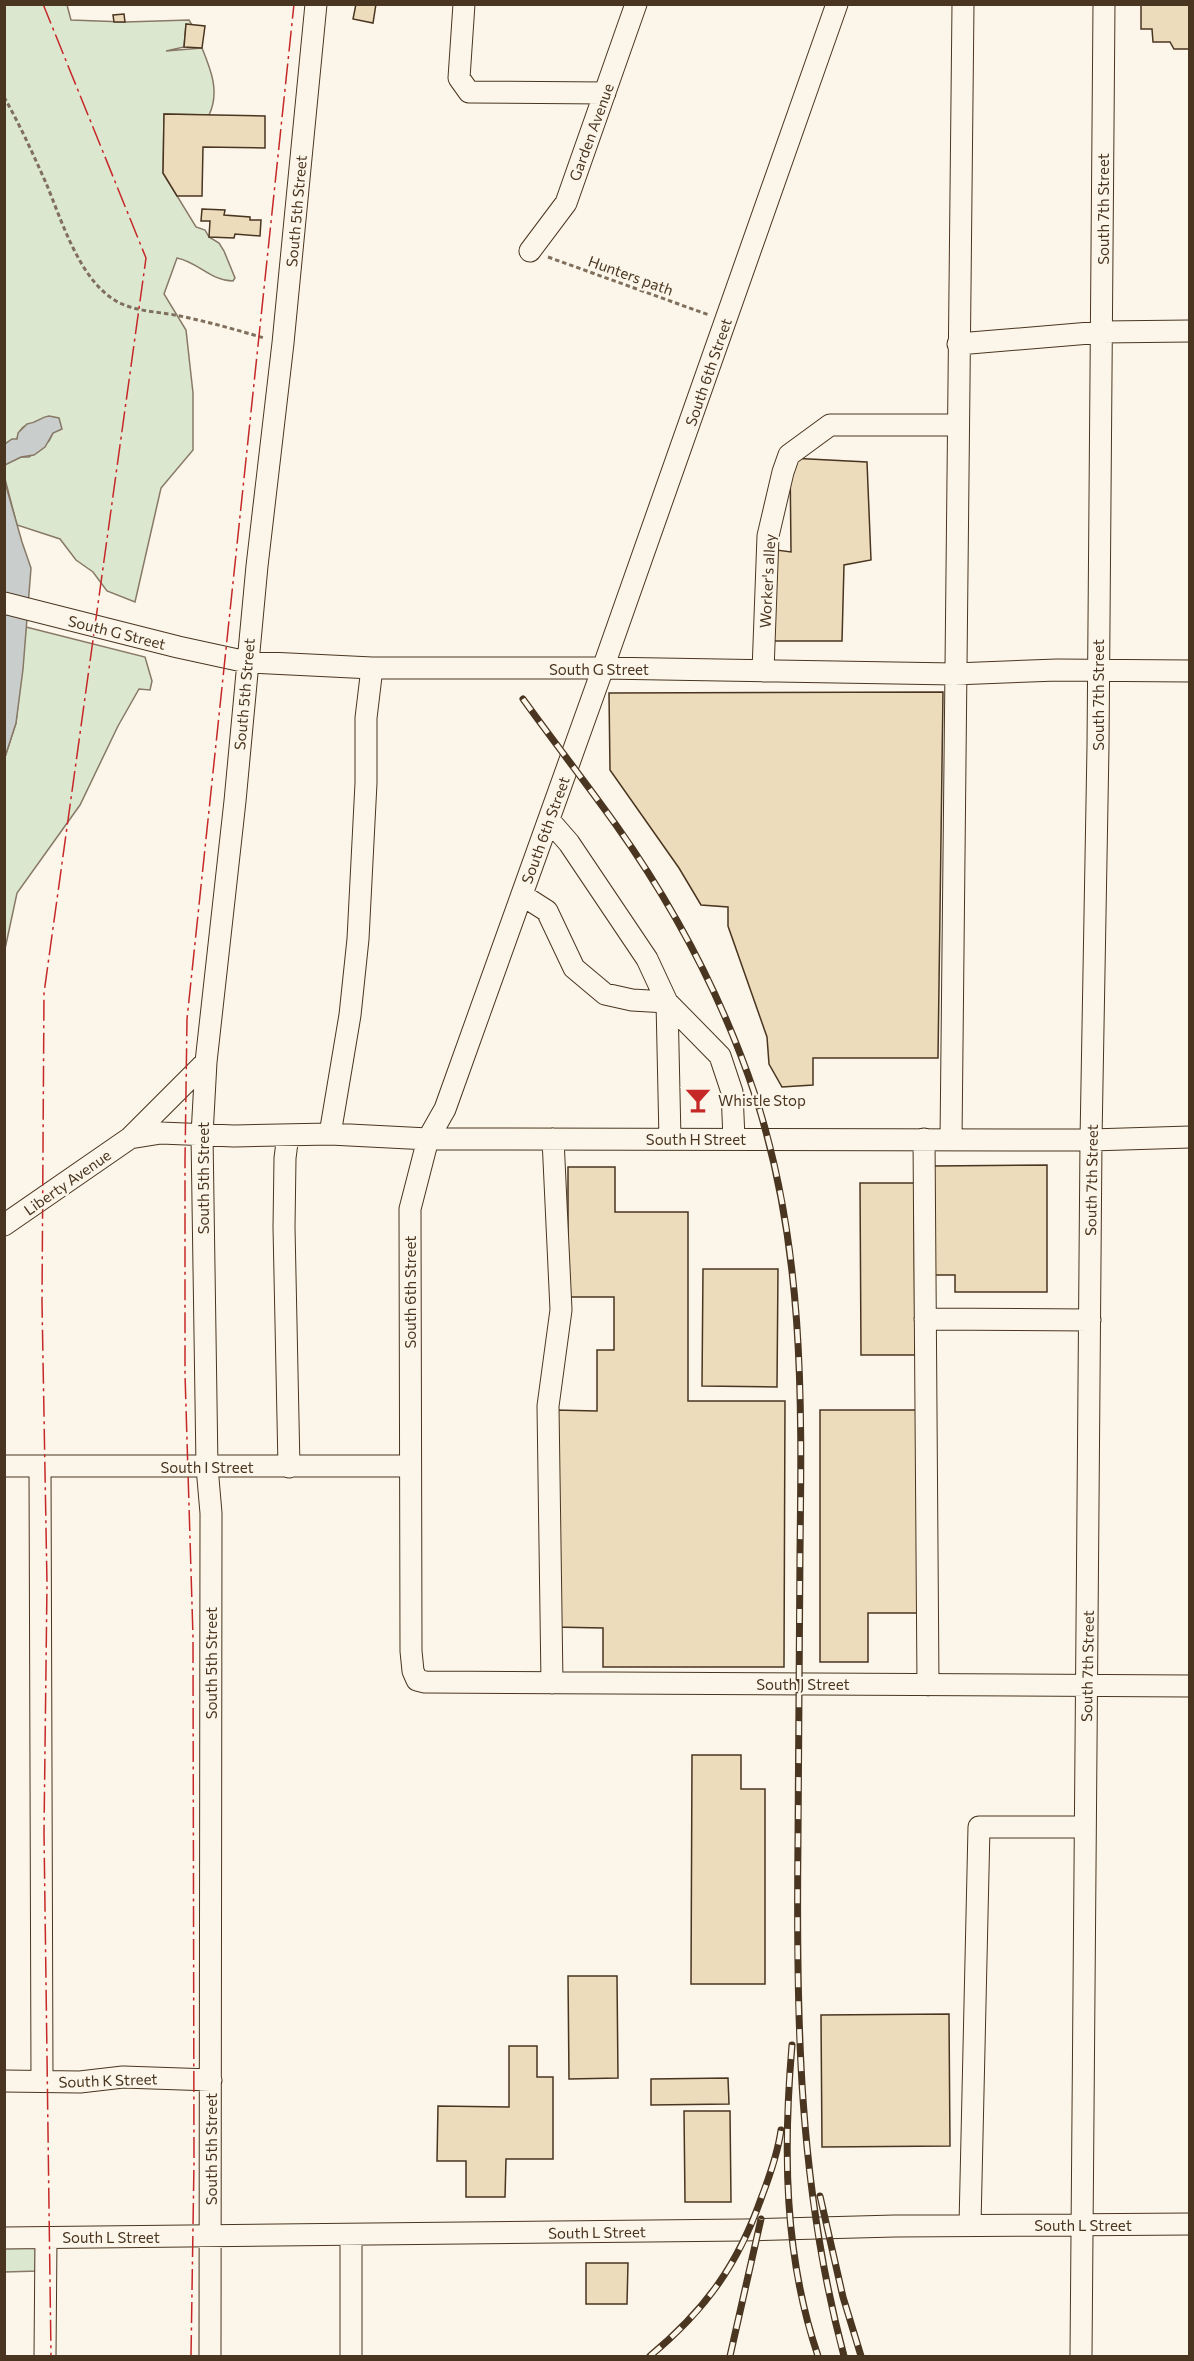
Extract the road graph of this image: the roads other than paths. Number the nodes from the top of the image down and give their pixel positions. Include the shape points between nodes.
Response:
1 (316, 4) edge
2 (464, 4) edge
3 (636, 4) edge
4 (837, 4) edge
5 (963, 4) edge
6 (1104, 4) edge
7 (605, 93) junction
8 (530, 251) road end
9 (1102, 332) junction
10 (1190, 332) edge
11 (958, 344) junction
12 (957, 425) junction
13 (10, 605) edge
14 (247, 662) junction
15 (372, 668) junction
16 (603, 668) junction
17 (763, 671) junction
18 (1190, 671) edge
19 (1098, 672) junction
20 (954, 674) junction
21 (549, 820) junction
22 (522, 895) junction
23 (667, 1002) junction
24 (206, 1062) junction
25 (330, 1134) junction
26 (202, 1135) junction
27 (288, 1135) junction
28 (1190, 1137) edge
29 (130, 1138) junction
30 (428, 1139) junction
31 (553, 1139) junction
32 (670, 1139) junction
33 (734, 1139) junction
34 (924, 1139) junction
35 (951, 1140) junction
36 (1091, 1140) junction
37 (4, 1226) edge
38 (925, 1319) junction
39 (1089, 1320) junction
40 (4, 1466) edge
41 (40, 1466) junction
42 (409, 1466) junction
43 (207, 1467) junction
44 (289, 1467) junction
45 (417, 1680) joint
46 (552, 1683) junction
47 (928, 1685) junction
48 (1086, 1686) junction
49 (1190, 1686) edge
50 (1085, 1827) junction
51 (211, 2080) junction
52 (4, 2081) edge
53 (42, 2081) junction
54 (1082, 2224) junction
55 (1190, 2224) edge
56 (970, 2225) junction
57 (351, 2235) junction
58 (212, 2237) junction
59 (4, 2238) edge
60 (46, 2238) junction
61 (45, 2356) edge
62 (210, 2356) edge
63 (351, 2356) edge
64 (1081, 2356) edge

1 - 14 street, South 5th Street via 284,343
2 - 7 street via 459,78 469,92
3 - 7 street, Garden Avenue
4 - 16 street, South 6th Street
5 - 11 street
6 - 9 street, South 7th Street
7 - 8 street, Garden Avenue via 566,203
9 - 10 street
9 - 11 street
9 - 19 street, South 7th Street
11 - 12 street
12 - 17 street, Worker's alley via 830,425 789,455 768,536
12 - 20 street
13 - 14 street, South G Street
14 - 15 street, South G Street
14 - 24 street, South 5th Street
15 - 16 street, South G Street
15 - 25 street via 366,718 358,939
16 - 17 street, South G Street
16 - 21 street, South 6th Street
17 - 20 street, South G Street
18 - 19 street, South G Street
19 - 20 street, South G Street
19 - 36 street, South 7th Street
20 - 35 street
21 - 22 street, South 6th Street
21 - 23 street via 569,843 647,959
22 - 23 street via 547,910 574,968 605,993 632,1000
22 - 30 street, South 6th Street via 445,1109
23 - 32 street
23 - 33 street via 720,1056 732,1092
24 - 26 street, South 5th Street
24 - 29 street, Liberty Avenue
25 - 27 street, South H Street
25 - 30 street, South H Street
26 - 27 street, South H Street
26 - 29 street, Liberty Avenue via 161,1133
26 - 43 street, South 5th Street
27 - 44 street via 284,1227
28 - 36 street, South H Street
29 - 37 street, Liberty Avenue
30 - 31 street, South H Street
30 - 42 street, South 6th Street via 410,1209
31 - 32 street, South H Street
31 - 46 street via 561,1310 548,1406
32 - 33 street, South H Street
33 - 34 street, South H Street
34 - 35 street, South H Street
34 - 38 street
35 - 36 street, South H Street
36 - 39 street, South 7th Street
38 - 39 street
38 - 47 street
39 - 48 street, South 7th Street
40 - 41 street, South I Street
41 - 43 street, South I Street
41 - 53 street
42 - 44 street, South I Street
42 - 45 street, South 6th Street via 411,1651
43 - 44 street, South I Street
43 - 51 street, South 5th Street via 211,1513
45 - 46 street, South J Street
46 - 47 street, South J Street
47 - 48 street, South J Street
48 - 49 street, South J Street
48 - 50 street, South 7th Street
50 - 54 street, South 7th Street
50 - 56 street via 979,1827
51 - 53 street, South K Street via 123,2077
51 - 58 street, South 5th Street
52 - 53 street, South K Street
54 - 55 street, South L Street
54 - 56 street, South L Street
54 - 64 street, South 7th Street
56 - 57 street, South L Street
57 - 58 street, South L Street
57 - 63 street
58 - 60 street, South L Street
58 - 62 street, South 5th Street
59 - 60 street, South L Street
60 - 61 street

